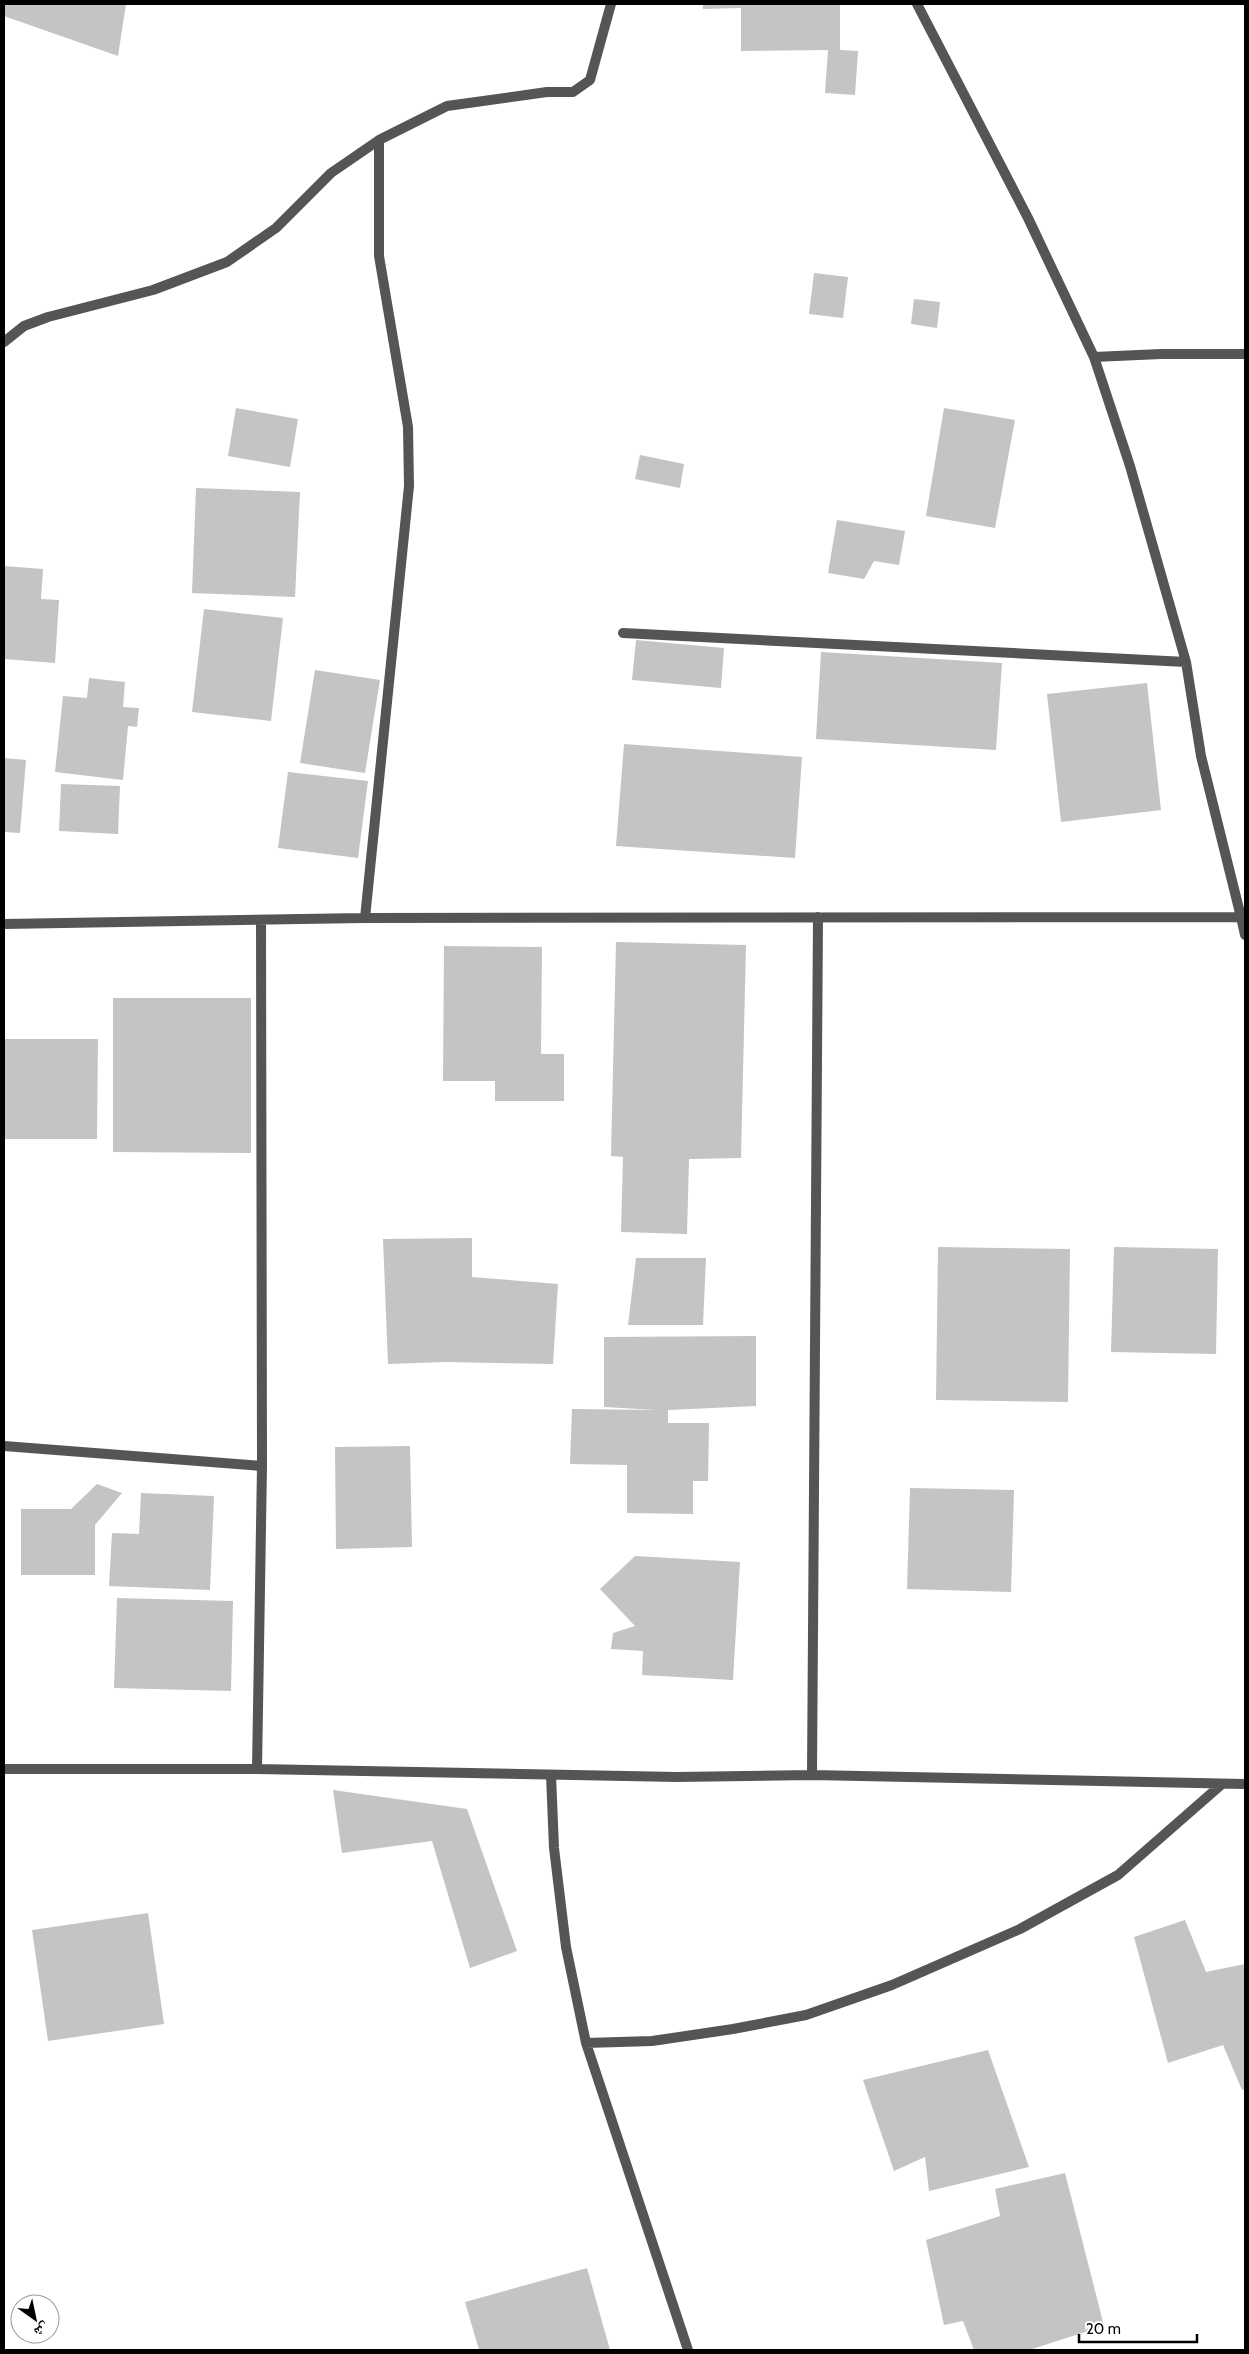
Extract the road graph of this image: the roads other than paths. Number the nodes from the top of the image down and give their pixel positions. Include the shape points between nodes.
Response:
1 (611, 4) edge
2 (917, 4) edge
3 (379, 140) junction
4 (4, 342) edge
5 (1245, 354) edge
6 (1094, 357) junction
7 (623, 632) dead end
8 (1186, 662) junction
9 (1242, 916) junction
10 (818, 917) junction
11 (366, 918) junction
12 (261, 921) junction
13 (4, 924) edge
14 (1245, 935) edge
15 (4, 1446) edge
16 (262, 1466) junction
17 (4, 1769) edge
18 (257, 1769) junction
19 (551, 1775) junction
20 (812, 1775) junction
21 (1222, 1784) junction
22 (1245, 1784) edge
23 (586, 2043) junction
24 (688, 2350) edge

1 - 3 street via 590,80 573,92 547,92 447,106
2 - 6 street via 1028,218
3 - 4 street via 331,173 276,228 227,262 153,290 48,317 24,326
3 - 11 street via 379,256 408,428 409,486
5 - 6 street
6 - 8 street via 1130,466
7 - 8 street
8 - 9 street via 1201,756
9 - 10 street
9 - 14 street
10 - 11 street
10 - 20 street
11 - 12 street
12 - 13 street
12 - 16 street
15 - 16 street
16 - 18 street
17 - 18 street
18 - 19 street
19 - 20 street
19 - 23 street via 554,1848 566,1947
20 - 21 street
21 - 22 street
21 - 23 street via 1118,1875 1020,1929 892,1984 806,2015 652,2041
23 - 24 street

